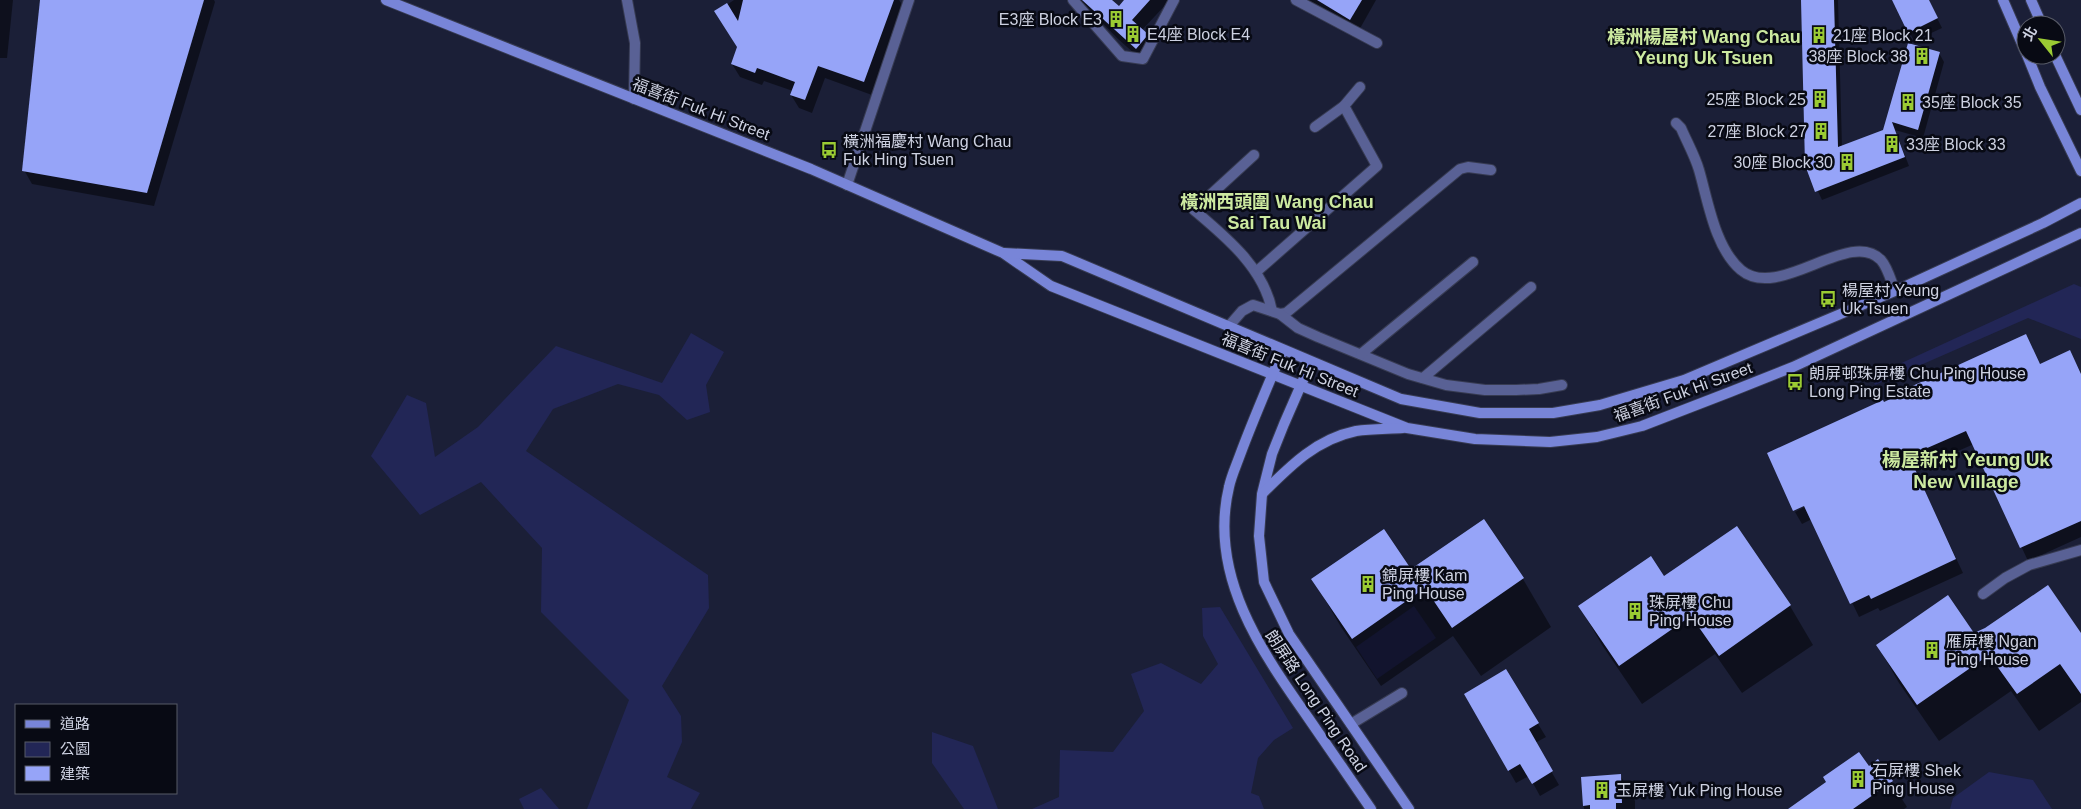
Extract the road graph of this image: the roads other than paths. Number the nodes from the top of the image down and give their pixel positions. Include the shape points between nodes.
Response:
1 (386, 0) edge
2 (627, 0) edge
3 (909, 0) edge
4 (1073, 0) edge
5 (1174, 0) edge
6 (1296, 0) edge
7 (2003, 0) edge
8 (2031, 0) edge
9 (2038, 15) edge
10 (2016, 31) edge
11 (1377, 43) dead end
12 (2031, 65) edge
13 (2061, 65) edge
14 (1360, 87) dead end
15 (634, 99) junction
16 (1344, 106) junction
17 (2081, 110) edge
18 (1676, 123) dead end
19 (1315, 127) dead end
20 (1254, 155) dead end
21 (1491, 170) dead end
22 (2081, 171) edge
23 (847, 185) junction
24 (2081, 203) edge
25 (2081, 233) edge
26 (1002, 253) junction
27 (1473, 262) dead end
28 (1256, 272) junction
29 (1531, 287) dead end
30 (1895, 291) junction
31 (1276, 313) junction
32 (1229, 326) junction
33 (1283, 350) junction
34 (1361, 354) junction
35 (1311, 362) junction
36 (1273, 374) junction
37 (1423, 378) junction
38 (1301, 385) junction
39 (1562, 385) dead end
40 (1407, 428) junction
41 (1262, 494) junction
42 (2081, 550) edge
43 (1983, 594) dead end
44 (1402, 693) dead end
45 (1352, 724) junction
46 (1371, 809) edge
47 (1409, 809) edge

1 - 15 main road, 福喜街 Fuk Hi Street
2 - 15 street via 634,43
3 - 23 street
4 - 5 street via 1122,56 1143,59
6 - 11 street
7 - 10 main road
8 - 9 main road
12 - 22 main road
13 - 17 main road
14 - 16 street
15 - 23 main road, 福喜街 Fuk Hi Street
16 - 19 street
16 - 28 street via 1377,166
18 - 30 street via 1698,168 1711,219 1730,257 1741,270 1754,278 1773,279 1847,252 1864,253 1881,260
20 - 28 street via 1194,210 1225,236
21 - 31 street via 1460,169 1294,307 1286,313
23 - 26 main road, 福喜街 Fuk Hi Street
24 - 30 main road, 福喜街 Fuk Hi Street via 2051,220
25 - 40 main road, 福喜街 Fuk Hi Street via 1793,366 1642,426 1597,437 1550,442 1475,439
26 - 32 main road, 福喜街 Fuk Hi Street via 1062,256
26 - 36 main road, 福喜街 Fuk Hi Street via 1051,286
27 - 34 street
28 - 31 street
29 - 37 street
30 - 35 main road, 福喜街 Fuk Hi Street via 1684,380 1600,405 1553,413 1480,413 1401,399
31 - 32 street via 1250,306
31 - 34 street via 1298,328
32 - 33 main road, 福喜街 Fuk Hi Street
33 - 35 main road, 福喜街 Fuk Hi Street
33 - 36 main road, 朗屏路 Long Ping Road
34 - 37 street
35 - 38 main road, 朗屏路 Long Ping Road
36 - 38 main road, 福喜街 Fuk Hi Street
36 - 46 main road, 朗屏路 Long Ping Road via 1250,426 1229,487 1224,518 1225,556 1250,628 1268,660
37 - 39 street via 1446,385 1485,390 1539,389
38 - 40 main road, 福喜街 Fuk Hi Street
38 - 41 main road, 朗屏路 Long Ping Road via 1272,454
40 - 41 main road via 1357,431 1333,438 1292,464
41 - 45 main road, 朗屏路 Long Ping Road via 1259,536 1264,582 1289,634
42 - 43 street via 2029,566
44 - 45 street
45 - 47 main road, 朗屏路 Long Ping Road

